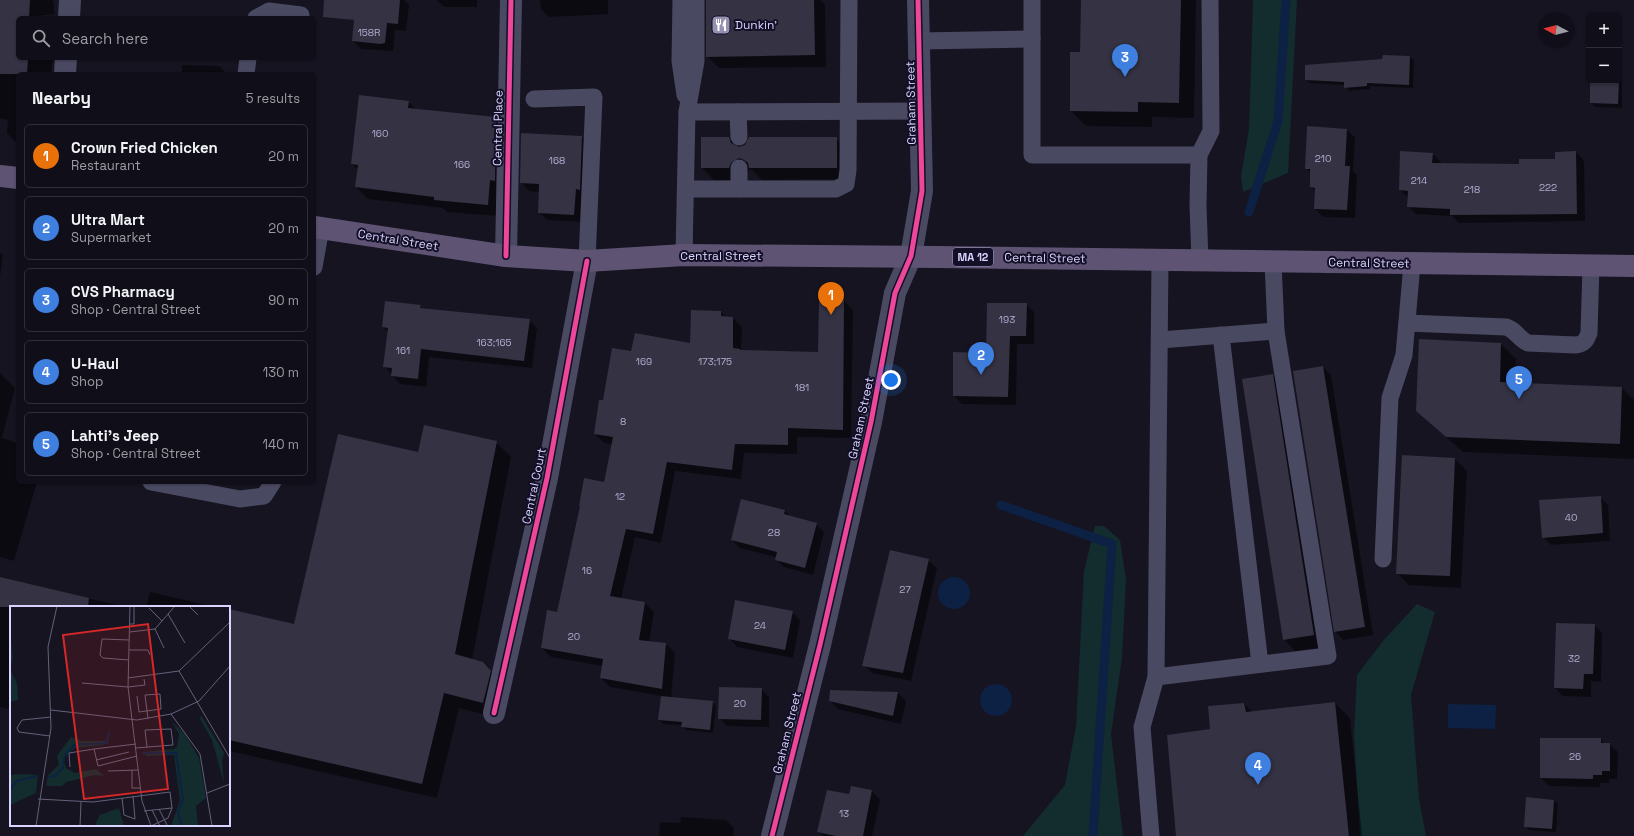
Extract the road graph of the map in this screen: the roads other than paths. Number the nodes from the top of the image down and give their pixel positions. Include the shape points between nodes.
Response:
1 (70, 0) edge
2 (511, 0) edge
3 (681, 0) edge
4 (696, 0) edge
5 (849, 0) edge
6 (918, 0) edge
7 (1032, 0) edge
8 (1210, 0) edge
9 (301, 15) dead end
10 (69, 16) edge
11 (260, 16) edge
12 (1032, 39) junction
13 (919, 41) junction
14 (66, 60) edge
15 (248, 60) edge
16 (65, 72) edge
17 (246, 72) edge
18 (534, 98) dead end
19 (921, 111) junction
20 (687, 112) junction
21 (738, 112) junction
22 (848, 112) junction
23 (739, 137) dead end
24 (1199, 155) junction
25 (739, 168) dead end
26 (0, 176) edge
27 (16, 178) edge
28 (686, 189) junction
29 (739, 189) junction
30 (317, 227) edge
31 (316, 240) edge
32 (684, 255) junction
33 (506, 256) junction
34 (911, 256) junction
35 (1160, 260) junction
36 (587, 261) junction
37 (1200, 261) junction
38 (1273, 262) junction
39 (1412, 264) junction
40 (1591, 266) junction
41 (1634, 266) edge
42 (1407, 323) junction
43 (1276, 331) junction
44 (1222, 335) junction
45 (1160, 340) junction
46 (161, 484) edge
47 (272, 484) edge
48 (1383, 559) dead end
49 (1260, 664) junction
50 (1156, 677) junction
51 (494, 713) dead end
52 (772, 836) edge
53 (1151, 836) edge

1 - 10 street
2 - 33 street, Central Place
3 - 20 lane via 680,61
4 - 20 lane via 696,61
5 - 22 lane
6 - 13 street, Graham Street
7 - 12 lane
8 - 24 lane via 1211,131
9 - 11 lane via 269,11
12 - 13 lane
12 - 24 lane via 1032,155
13 - 19 street, Graham Street
14 - 16 street
15 - 17 lane
18 - 36 lane via 594,96
19 - 22 lane
19 - 34 street, Graham Street via 922,191
20 - 21 lane
20 - 28 lane
21 - 22 lane
21 - 23 lane
22 - 29 lane via 848,170 846,184 842,187
24 - 37 lane
25 - 29 lane
26 - 27 main road
28 - 29 lane
28 - 32 lane
30 - 31 lane
30 - 33 main road, Central Street / MA 12
32 - 34 main road, Central Street / MA 12
32 - 36 main road, Central Street / MA 12
33 - 36 main road, Central Street / MA 12
34 - 35 main road, Central Street / MA 12
34 - 52 street, Graham Street via 895,292 871,422 820,645
35 - 37 main road, Central Street / MA 12
35 - 45 lane
36 - 51 street, Central Court via 547,478
37 - 38 main road, Central Street / MA 12
38 - 39 main road, Central Street / MA 12
38 - 43 lane
39 - 40 main road, Central Street / MA 12
39 - 42 lane
40 - 41 main road, Central Street / MA 12
40 - 42 lane via 1589,333 1585,342 1575,346 1528,343 1511,328 1506,327
42 - 48 lane via 1402,364 1390,398
43 - 44 lane
43 - 49 lane via 1328,656
44 - 45 lane
44 - 49 lane
45 - 50 lane
46 - 47 lane via 240,499 264,496
49 - 50 lane
50 - 53 lane via 1142,727

